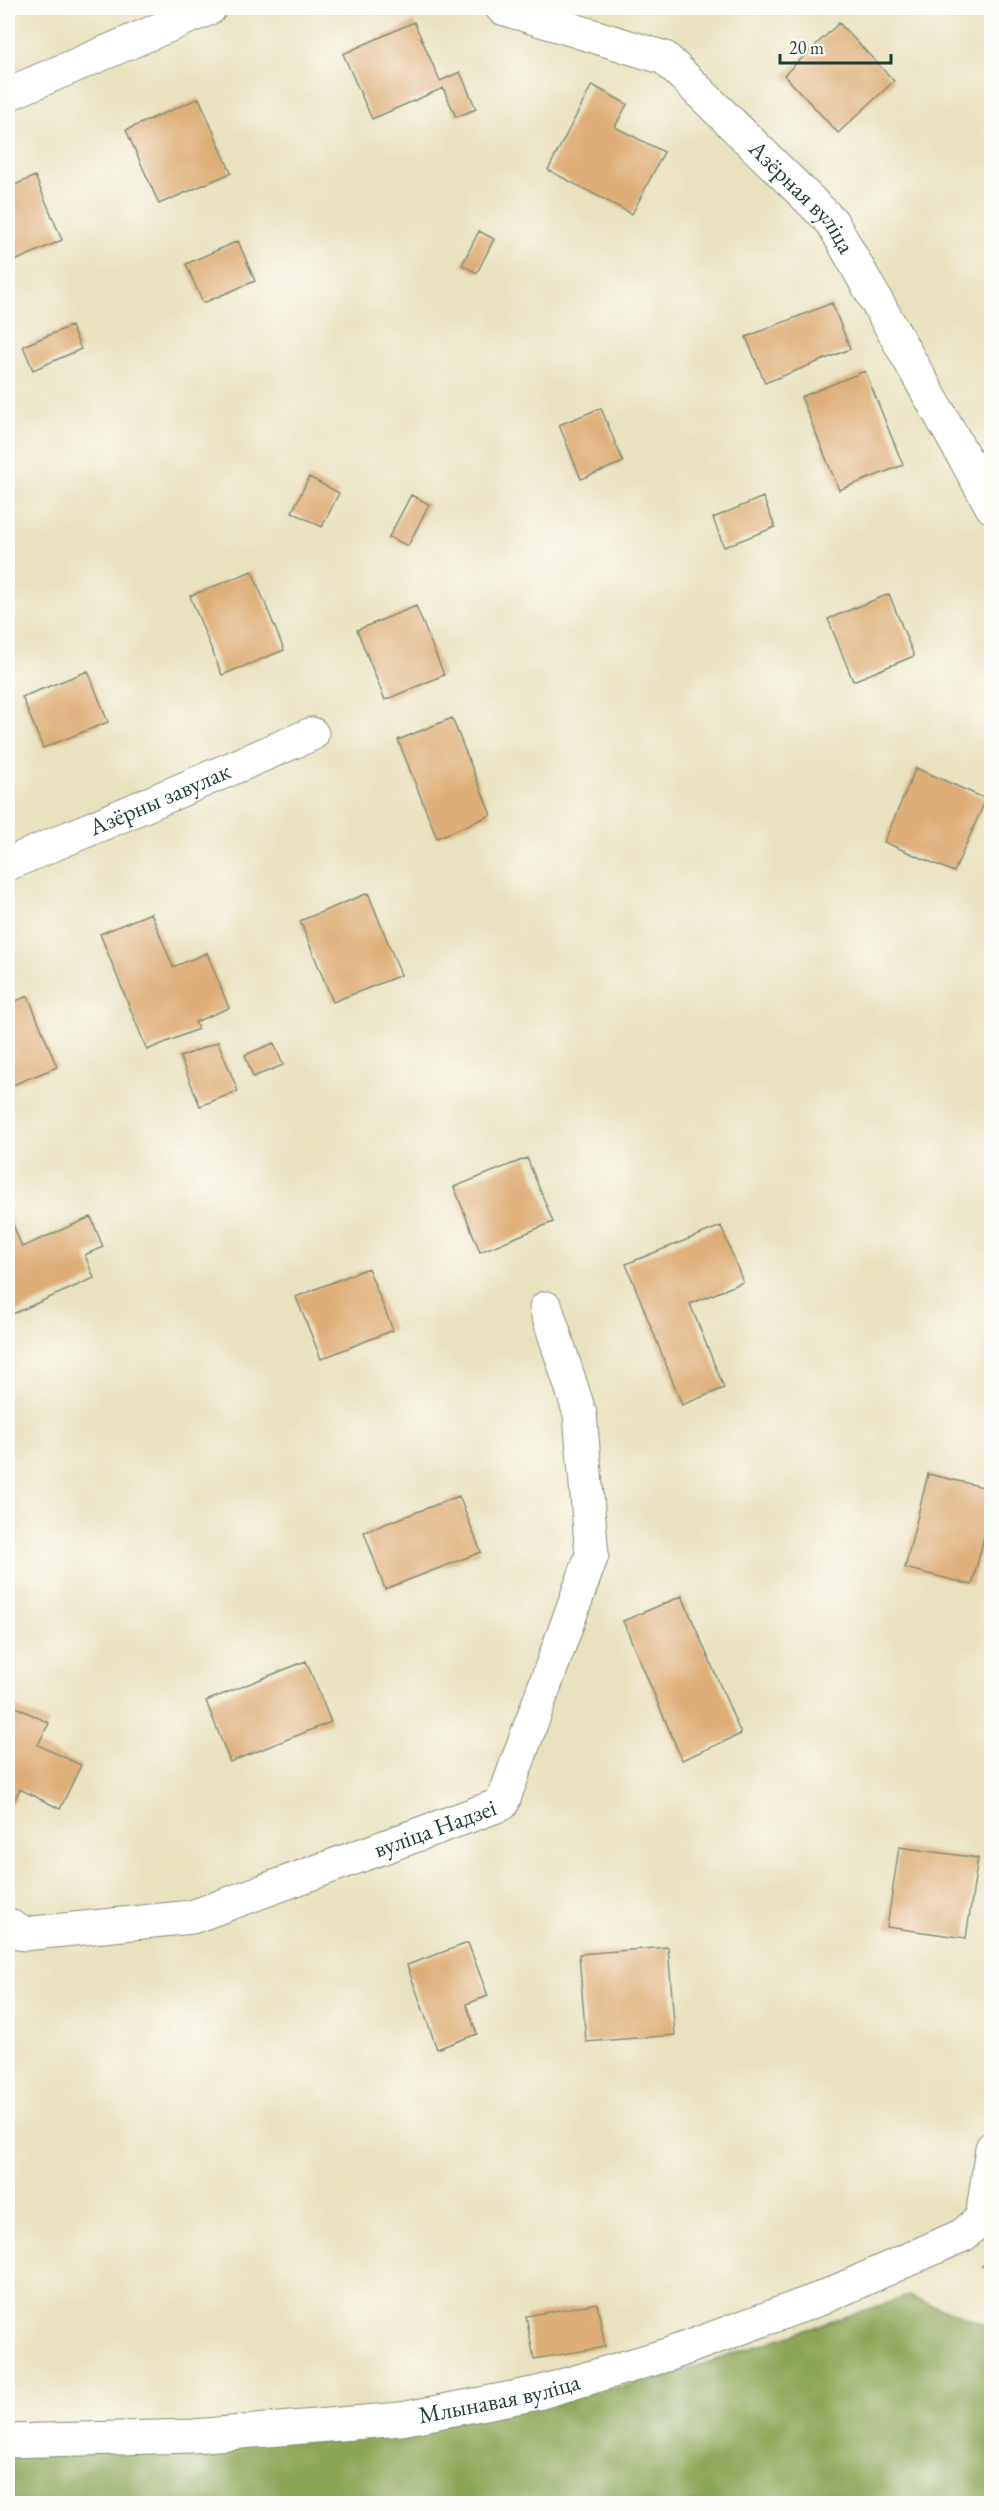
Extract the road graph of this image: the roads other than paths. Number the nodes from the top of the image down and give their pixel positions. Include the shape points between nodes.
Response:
1 (210, 8) edge
2 (502, 8) edge
3 (8, 94) edge
4 (992, 507) edge
5 (312, 735) dead end
6 (8, 864) edge
7 (546, 1308) dead end
8 (8, 1925) edge
9 (992, 2148) edge
10 (979, 2222) edge
11 (8, 2441) edge

1 - 3 street
2 - 4 street, Азёрная вуліца via 665,58 832,222
5 - 6 street, Азёрны завулак
7 - 8 street, вуліца Надзеі via 580,1414 592,1555 502,1804 192,1917 24,1934
9 - 10 street
10 - 11 street, Млынавая вуліца via 822,2298 670,2354 538,2393 389,2420 193,2436

